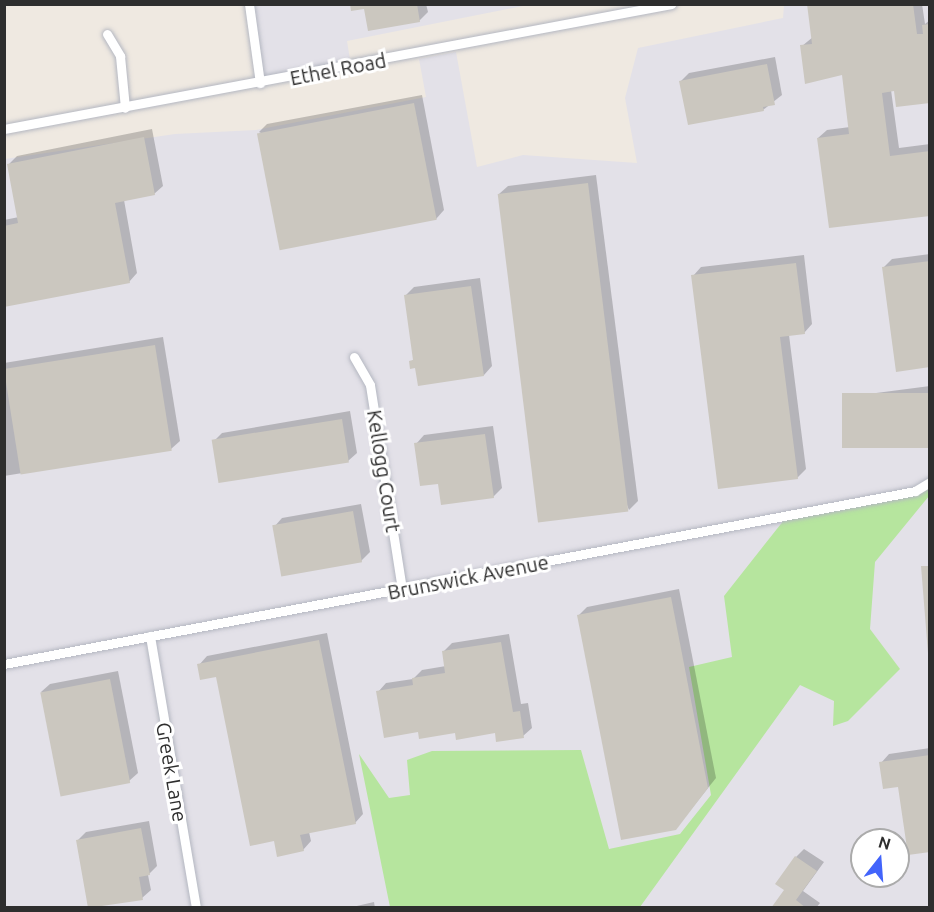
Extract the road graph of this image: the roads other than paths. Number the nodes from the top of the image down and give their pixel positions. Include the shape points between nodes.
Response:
1 (249, 4) edge
2 (671, 4) edge
3 (107, 34) dead end
4 (260, 84) junction
5 (125, 108) junction
6 (4, 129) edge
7 (354, 357) dead end
8 (930, 482) edge
9 (402, 589) junction
10 (150, 636) junction
11 (4, 664) edge
12 (196, 908) edge

1 - 4 street
2 - 4 street, Ethel Road
3 - 5 street via 120,56
4 - 5 street, Ethel Road
5 - 6 street, Ethel Road
7 - 9 street, Kellogg Court via 370,385
8 - 9 street, Brunswick Avenue via 915,491
9 - 10 street, Brunswick Avenue
10 - 11 street, Brunswick Avenue
10 - 12 street, Greek Lane

